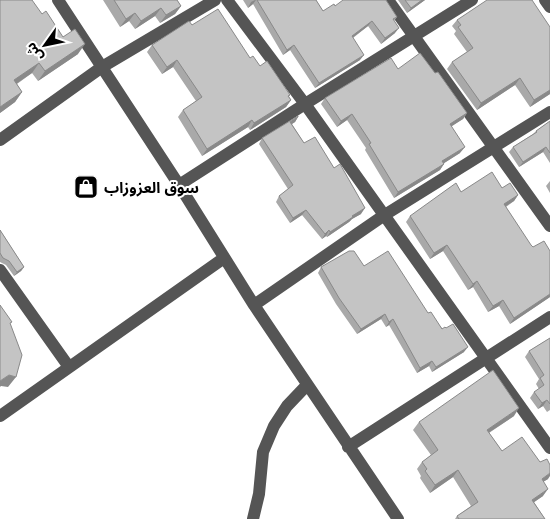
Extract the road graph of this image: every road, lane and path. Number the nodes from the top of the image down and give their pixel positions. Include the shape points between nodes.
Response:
1 (58, 0) edge
2 (215, 0) edge
3 (227, 0) edge
4 (388, 0) edge
5 (472, 0) edge
6 (545, 0) edge
7 (550, 8) edge
8 (414, 37) junction
9 (102, 67) junction
10 (305, 104) junction
11 (550, 112) edge
12 (0, 140) edge
13 (494, 147) junction
14 (179, 185) junction
15 (383, 216) junction
16 (550, 226) edge
17 (224, 258) junction
18 (0, 270) edge
19 (254, 305) junction
20 (550, 317) edge
21 (485, 358) junction
22 (69, 367) junction
23 (307, 385) junction
24 (0, 416) edge
25 (348, 447) junction
26 (550, 448) edge
27 (253, 519) edge
28 (398, 519) edge

1 - 9 street
2 - 9 street
3 - 10 street
4 - 8 street
5 - 8 street
6 - 7 street
8 - 10 street
8 - 13 street
9 - 12 street
9 - 14 street
10 - 14 street
10 - 15 street
11 - 13 street
13 - 15 street
13 - 16 street
14 - 17 street
15 - 19 street
15 - 21 street
17 - 19 street
17 - 22 street
18 - 22 street
19 - 23 street
20 - 21 street
21 - 25 street
21 - 26 street
22 - 24 street
23 - 25 street
23 - 27 street via 287,406 263,452
25 - 28 street

